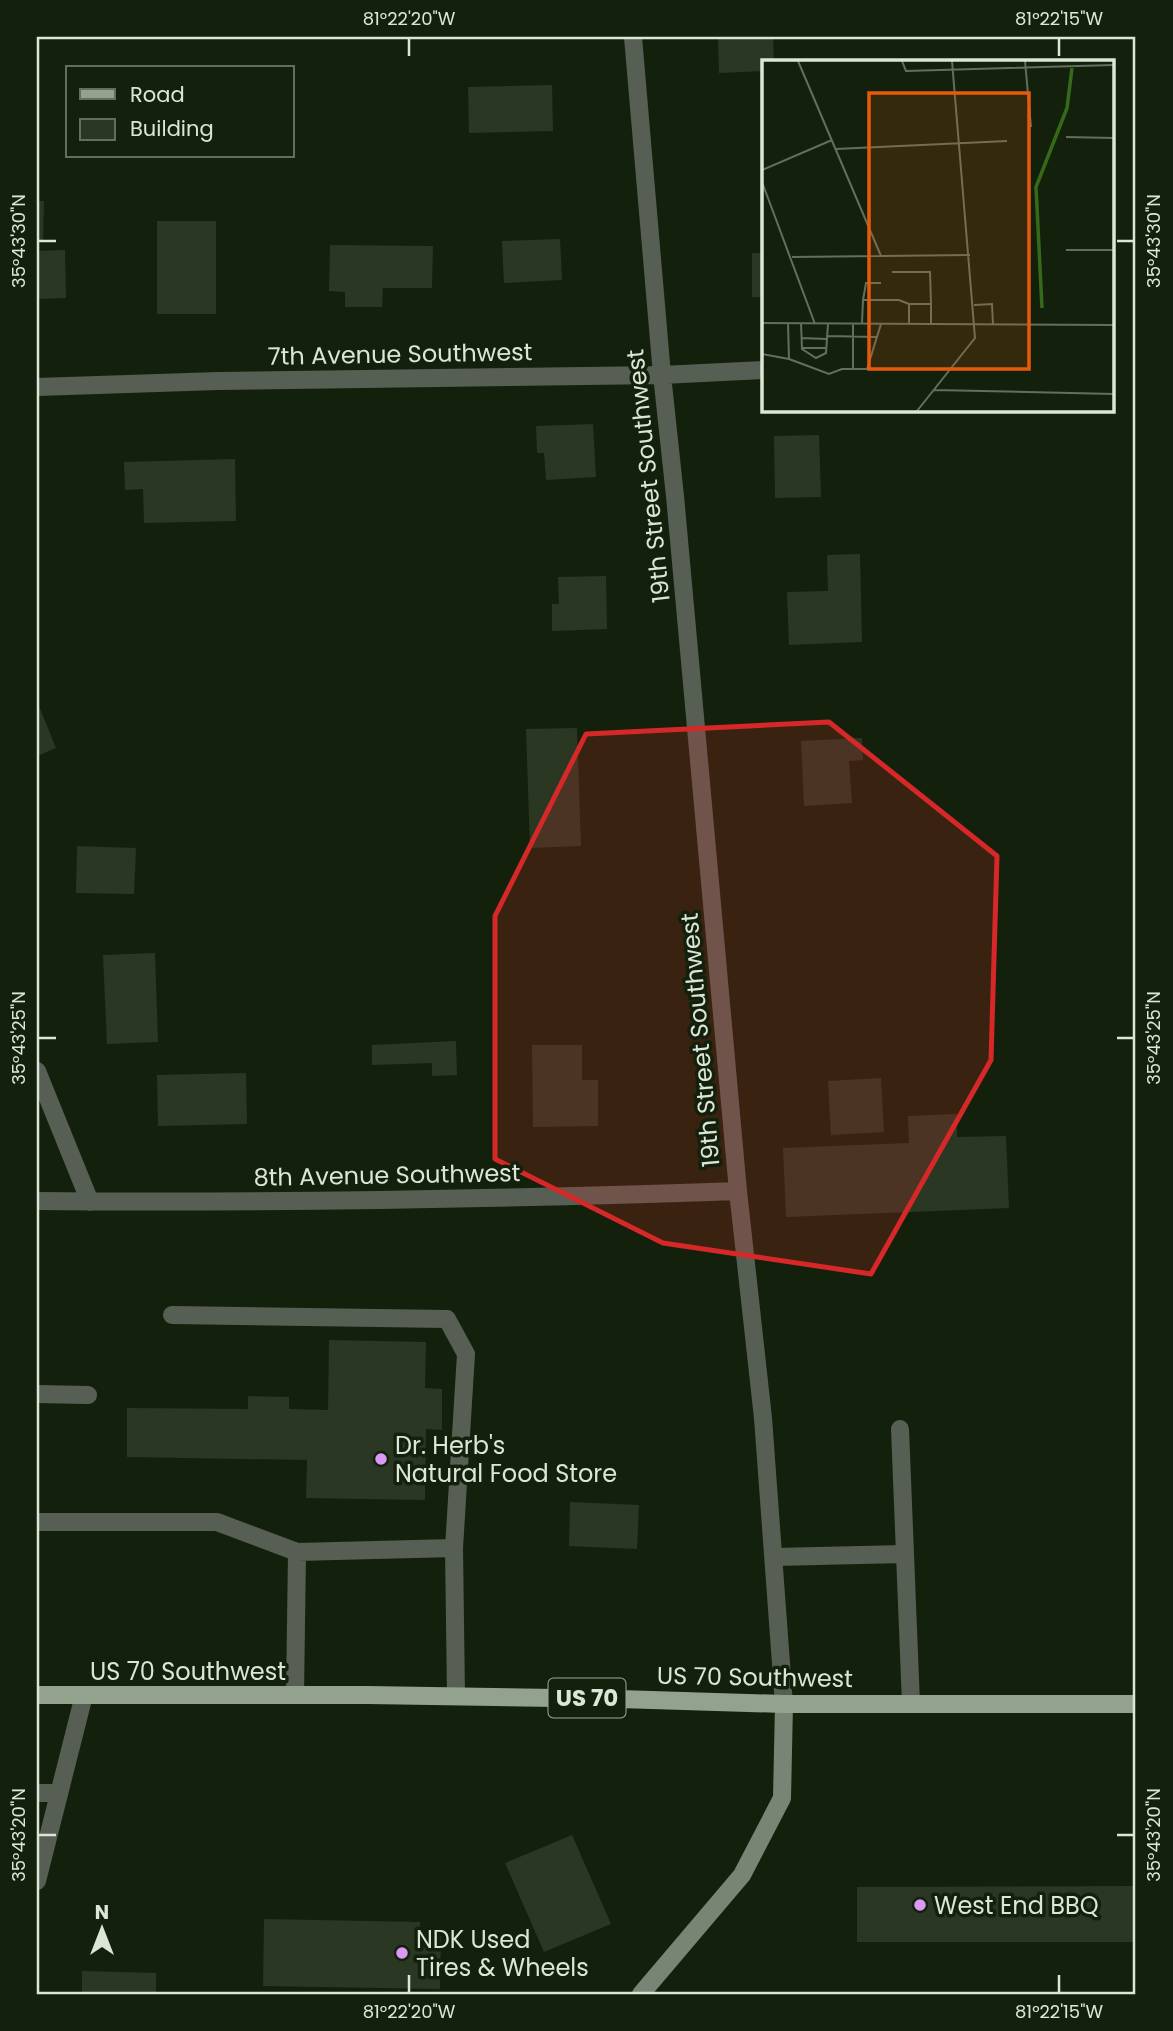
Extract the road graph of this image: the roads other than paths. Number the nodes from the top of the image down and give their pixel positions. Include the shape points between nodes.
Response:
1 (633, 37) edge
2 (762, 370) edge
3 (662, 375) junction
4 (37, 387) edge
5 (37, 1071) edge
6 (738, 1191) junction
7 (37, 1201) edge
8 (90, 1202) junction
9 (172, 1315) dead end
10 (37, 1394) edge
11 (88, 1395) dead end
12 (900, 1429) dead end
13 (37, 1522) edge
14 (454, 1548) junction
15 (297, 1552) junction
16 (905, 1555) junction
17 (774, 1557) junction
18 (37, 1695) edge
19 (84, 1695) junction
20 (295, 1695) junction
21 (456, 1696) junction
22 (784, 1704) junction
23 (911, 1704) junction
24 (1136, 1704) edge
25 (37, 1793) edge
26 (59, 1793) junction
27 (37, 1881) edge
28 (642, 1994) edge

1 - 3 street, 19th Street Southwest
2 - 3 street, 7th Avenue Southwest
3 - 4 street, 7th Avenue Southwest
3 - 6 street, 19th Street Southwest
5 - 8 street
6 - 8 street, 8th Avenue Southwest via 548,1198
6 - 17 street, 19th Street Southwest
7 - 8 street, 8th Avenue Southwest
9 - 14 street via 447,1319 466,1354
10 - 11 street
12 - 16 street
13 - 15 street via 217,1522
14 - 15 street
14 - 21 street
15 - 20 street
16 - 17 street
16 - 23 street
17 - 22 street, 19th Street Southwest
18 - 19 main road, US 70 Southwest / US 70
19 - 20 main road, US 70 Southwest / US 70
19 - 26 street
20 - 21 main road, US 70 Southwest / US 70
21 - 22 main road, US 70 Southwest / US 70
22 - 23 main road, US 70 Southwest / US 70
22 - 28 street, 19th Street Southwest via 782,1798 742,1875
23 - 24 main road, US 70 Southwest / US 70
25 - 26 street
26 - 27 street

